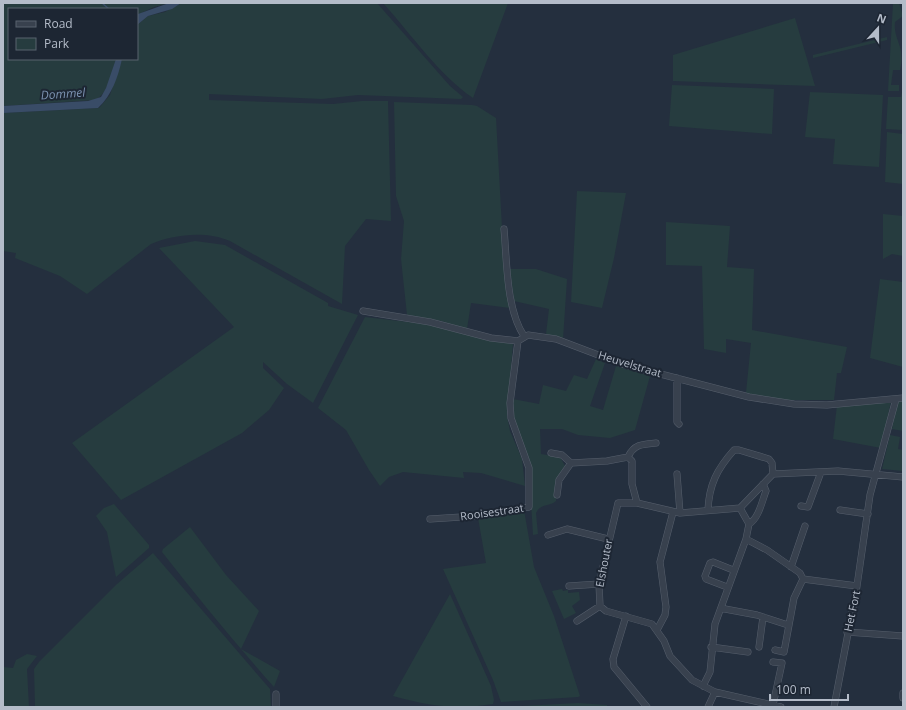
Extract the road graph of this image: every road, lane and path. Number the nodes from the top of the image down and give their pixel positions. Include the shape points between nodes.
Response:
1 (504, 229) dead end
2 (363, 311) dead end
3 (524, 336) junction
4 (518, 341) junction
5 (677, 378) junction
6 (903, 398) edge
7 (896, 399) junction
8 (679, 424) dead end
9 (656, 443) dead end
10 (551, 452) dead end
11 (628, 457) junction
12 (571, 463) junction
13 (821, 472) junction
14 (677, 474) dead end
15 (774, 474) junction
16 (876, 474) junction
17 (903, 477) edge
18 (763, 484) junction
19 (557, 494) dead end
20 (637, 503) junction
21 (801, 506) dead end
22 (740, 508) junction
23 (708, 510) junction
24 (840, 510) dead end
25 (677, 512) junction
26 (868, 514) junction
27 (430, 519) dead end
28 (749, 524) junction
29 (805, 526) dead end
30 (548, 535) dead end
31 (608, 539) junction
32 (746, 539) junction
33 (791, 567) junction
34 (733, 570) junction
35 (803, 579) junction
36 (598, 584) junction
37 (569, 586) dead end
38 (857, 586) junction
39 (727, 587) junction
40 (600, 606) junction
41 (725, 609) dead end
42 (626, 616) junction
43 (763, 617) junction
44 (577, 621) dead end
45 (788, 625) junction
46 (658, 630) junction
47 (847, 632) junction
48 (903, 636) edge
49 (759, 647) dead end
50 (711, 648) junction
51 (775, 650) dead end
52 (748, 652) dead end
53 (773, 662) dead end
54 (703, 686) junction
55 (715, 692) junction
56 (903, 693) edge
57 (276, 694) dead end
58 (903, 698) edge
59 (773, 705) junction
60 (276, 707) edge
61 (647, 707) edge
62 (708, 707) edge
63 (781, 707) edge
64 (834, 707) edge

1 - 3 street via 512,302 517,323
2 - 4 street via 430,322 491,338
3 - 4 street
3 - 5 street, Heuvelstraat via 556,338 622,364
4 - 27 street, Rooisestraat via 510,403 511,418 529,468 529,507 483,515
5 - 7 street, Heuvelstraat via 749,397 794,404 827,405
5 - 8 street
6 - 7 street, Heuvelstraat
7 - 16 street, Het Fort
9 - 11 street via 636,446
10 - 12 street via 562,455
11 - 12 street via 607,462
11 - 20 street via 632,461 632,484
12 - 19 street via 559,480
13 - 15 street
13 - 16 street
13 - 21 street via 808,507
14 - 25 street
15 - 18 street
15 - 23 street via 769,459 734,450 711,484 708,492
16 - 17 street
16 - 26 street, Het Fort
18 - 22 street
18 - 28 street via 766,490 763,500 755,521
20 - 25 street
20 - 31 street, Elshouter via 618,503
22 - 23 street
22 - 28 street
23 - 25 street
24 - 26 street
25 - 46 street via 660,562 666,607
26 - 38 street, Het Fort
28 - 32 street
29 - 33 street
30 - 31 street via 567,529
31 - 36 street, Elshouter
32 - 33 street
32 - 34 street
33 - 35 street via 800,573
34 - 39 street
34 - 39 street via 713,562 707,570 706,578
35 - 38 street
35 - 45 street via 794,598
36 - 37 street
36 - 40 street, Elshouter
38 - 47 street, Het Fort via 851,625
39 - 50 street via 715,624
40 - 42 street via 606,611
40 - 44 street
41 - 43 street
42 - 46 street via 652,624
42 - 61 street via 613,659 614,667
43 - 45 street
43 - 49 street
45 - 51 street via 784,652
46 - 54 street via 670,656 680,669
47 - 48 street
47 - 64 street, Het Fort
50 - 52 street
50 - 54 street via 710,672
53 - 59 street via 782,663
54 - 55 street
55 - 59 street
55 - 62 street
56 - 58 street
57 - 60 street
59 - 63 street

